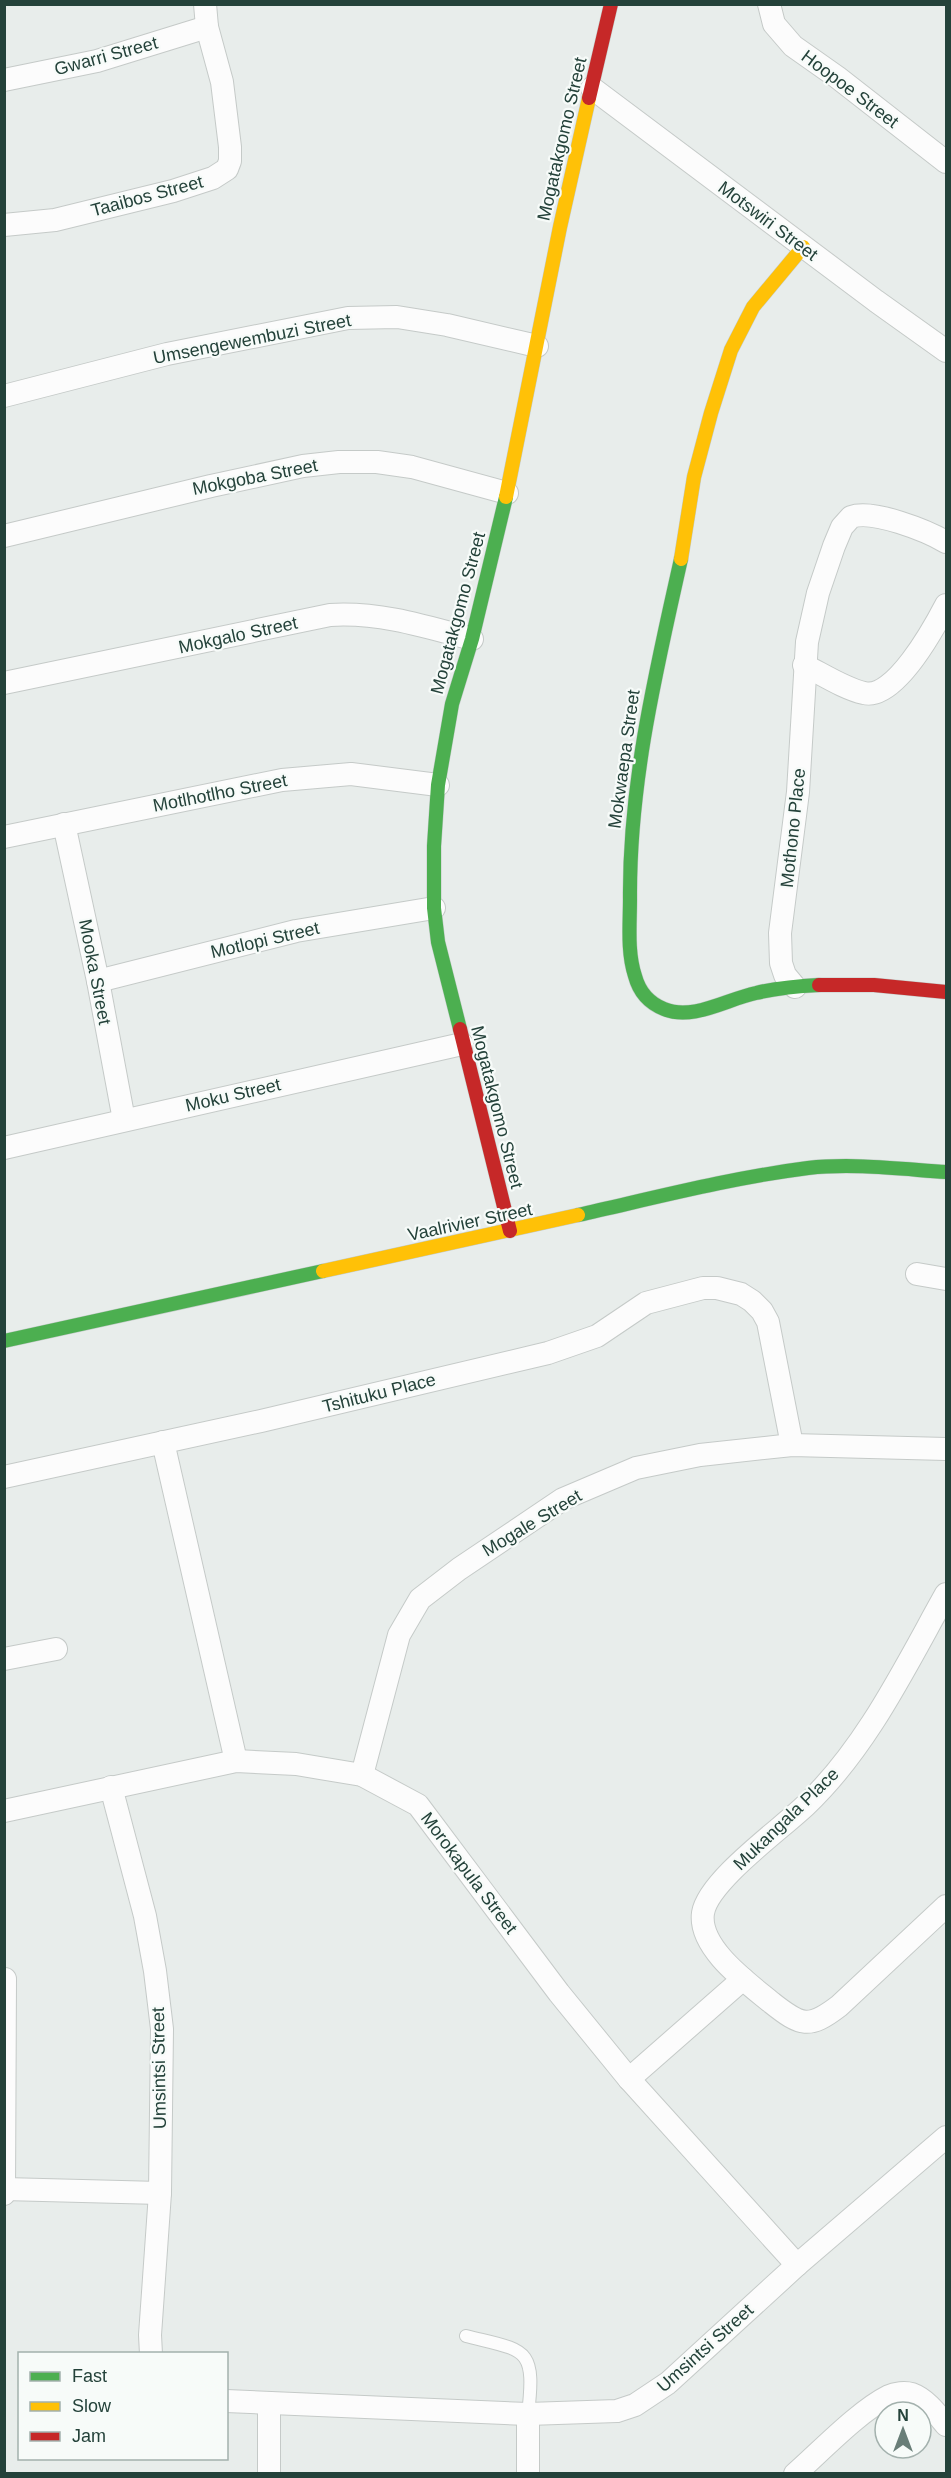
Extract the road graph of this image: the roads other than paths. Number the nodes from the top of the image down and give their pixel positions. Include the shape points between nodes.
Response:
1 (611, 4) edge
2 (769, 4) edge
3 (206, 16) edge
4 (4, 80) edge
5 (592, 88) junction
6 (946, 162) edge
7 (4, 225) edge
8 (803, 247) junction
9 (537, 346) junction
10 (946, 351) edge
11 (4, 396) edge
12 (507, 494) junction
13 (4, 536) edge
14 (946, 542) edge
15 (946, 605) edge
16 (472, 639) junction
17 (804, 665) junction
18 (4, 683) edge
19 (438, 786) junction
20 (64, 824) junction
21 (4, 837) edge
22 (434, 908) junction
23 (98, 981) junction
24 (795, 987) junction
25 (946, 992) edge
26 (462, 1044) junction
27 (124, 1120) junction
28 (4, 1148) edge
29 (946, 1172) edge
30 (510, 1231) junction
31 (917, 1274) dead end
32 (946, 1280) edge
33 (4, 1341) edge
34 (163, 1442) junction
35 (792, 1445) junction
36 (946, 1449) edge
37 (4, 1477) edge
38 (946, 1594) edge
39 (56, 1649) dead end
40 (4, 1659) edge
41 (236, 1761) junction
42 (362, 1776) junction
43 (111, 1787) junction
44 (4, 1810) edge
45 (946, 1906) edge
46 (5, 1979) edge
47 (743, 1979) junction
48 (629, 2079) junction
49 (946, 2137) edge
50 (5, 2189) edge
51 (160, 2193) junction
52 (4, 2194) edge
53 (797, 2265) junction
54 (466, 2336) dead end
55 (151, 2352) edge
56 (228, 2401) edge
57 (269, 2403) junction
58 (528, 2414) junction
59 (946, 2425) edge
60 (268, 2474) edge
61 (528, 2474) edge
62 (795, 2474) edge

1 - 5 street, Mogatakgomo Street
2 - 6 street, Hoopoe Street via 774,24 793,46
3 - 4 street, Gwarri Street via 98,61
3 - 7 street, Taaibos Street via 222,82 230,147 227,169 213,178 173,191 55,220
5 - 8 street, Motswiri Street
5 - 9 street, Mogatakgomo Street
8 - 10 street, Motswiri Street
8 - 24 street, Mokwaepa Street via 747,314 723,374 694,477 641,748 629,891 631,959 637,983 655,1005 671,1012 691,1011
9 - 11 street, Umsengewembuzi Street via 397,317 348,318 167,354
9 - 12 street, Mogatakgomo Street
12 - 13 street, Mokgoba Street via 412,467 339,462 210,486
12 - 16 street, Mogatakgomo Street
14 - 17 street, Mothono Place via 907,525 861,515 851,517 842,527 818,593
15 - 17 street via 913,658 885,690 865,694
16 - 18 street, Mokgalo Street via 388,617 330,615
16 - 19 street, Mogatakgomo Street via 452,704
17 - 24 street, Mothono Place via 799,781 780,933 781,963
19 - 20 street, Motlhotlho Street via 351,774 293,779
19 - 22 street, Mogatakgomo Street
20 - 21 street, Motlhotlho Street
20 - 23 street, Mooka Street
22 - 23 street, Motlopi Street via 296,932
22 - 26 street, Mogatakgomo Street
23 - 27 street, Mooka Street
24 - 25 street, Mokwaepa Street via 876,984
26 - 27 street, Moku Street
26 - 30 street, Mogatakgomo Street
27 - 28 street, Moku Street
29 - 30 street, Vaalrivier Street via 846,1166 810,1168 736,1180
30 - 33 street, Vaalrivier Street
31 - 32 street
34 - 35 street, Tshituku Place via 548,1353 597,1336 646,1303 717,1287 752,1301 768,1322
34 - 37 street, Tshituku Place
34 - 41 street
35 - 36 street, Mogale Street
35 - 42 street, Mogale Street via 700,1455 636,1468 563,1500 420,1599 399,1635
38 - 47 street, Mukangala Place via 869,1728 841,1767 807,1805 733,1870 706,1903 707,1937
39 - 40 street
41 - 42 street, Morokapula Street via 296,1764
41 - 43 street, Morokapula Street
42 - 48 street, Morokapula Street via 418,1805
43 - 44 street, Morokapula Street
43 - 51 street, Umsintsi Street via 145,1916 155,1971 162,2029
45 - 47 street, Mukangala Place via 822,2019 797,2020
46 - 50 street
47 - 48 street
48 - 53 street, Morokapula Street
49 - 53 street, Umsintsi Street
50 - 51 street
50 - 52 street
51 - 55 street, Umsintsi Street
53 - 58 street, Umsintsi Street via 668,2383 635,2405 617,2411
54 - 58 lane via 523,2354 531,2371
56 - 57 street, Umsintsi Street
57 - 58 street, Umsintsi Street
57 - 60 street
58 - 61 street
59 - 62 street via 912,2394 890,2396 845,2429

